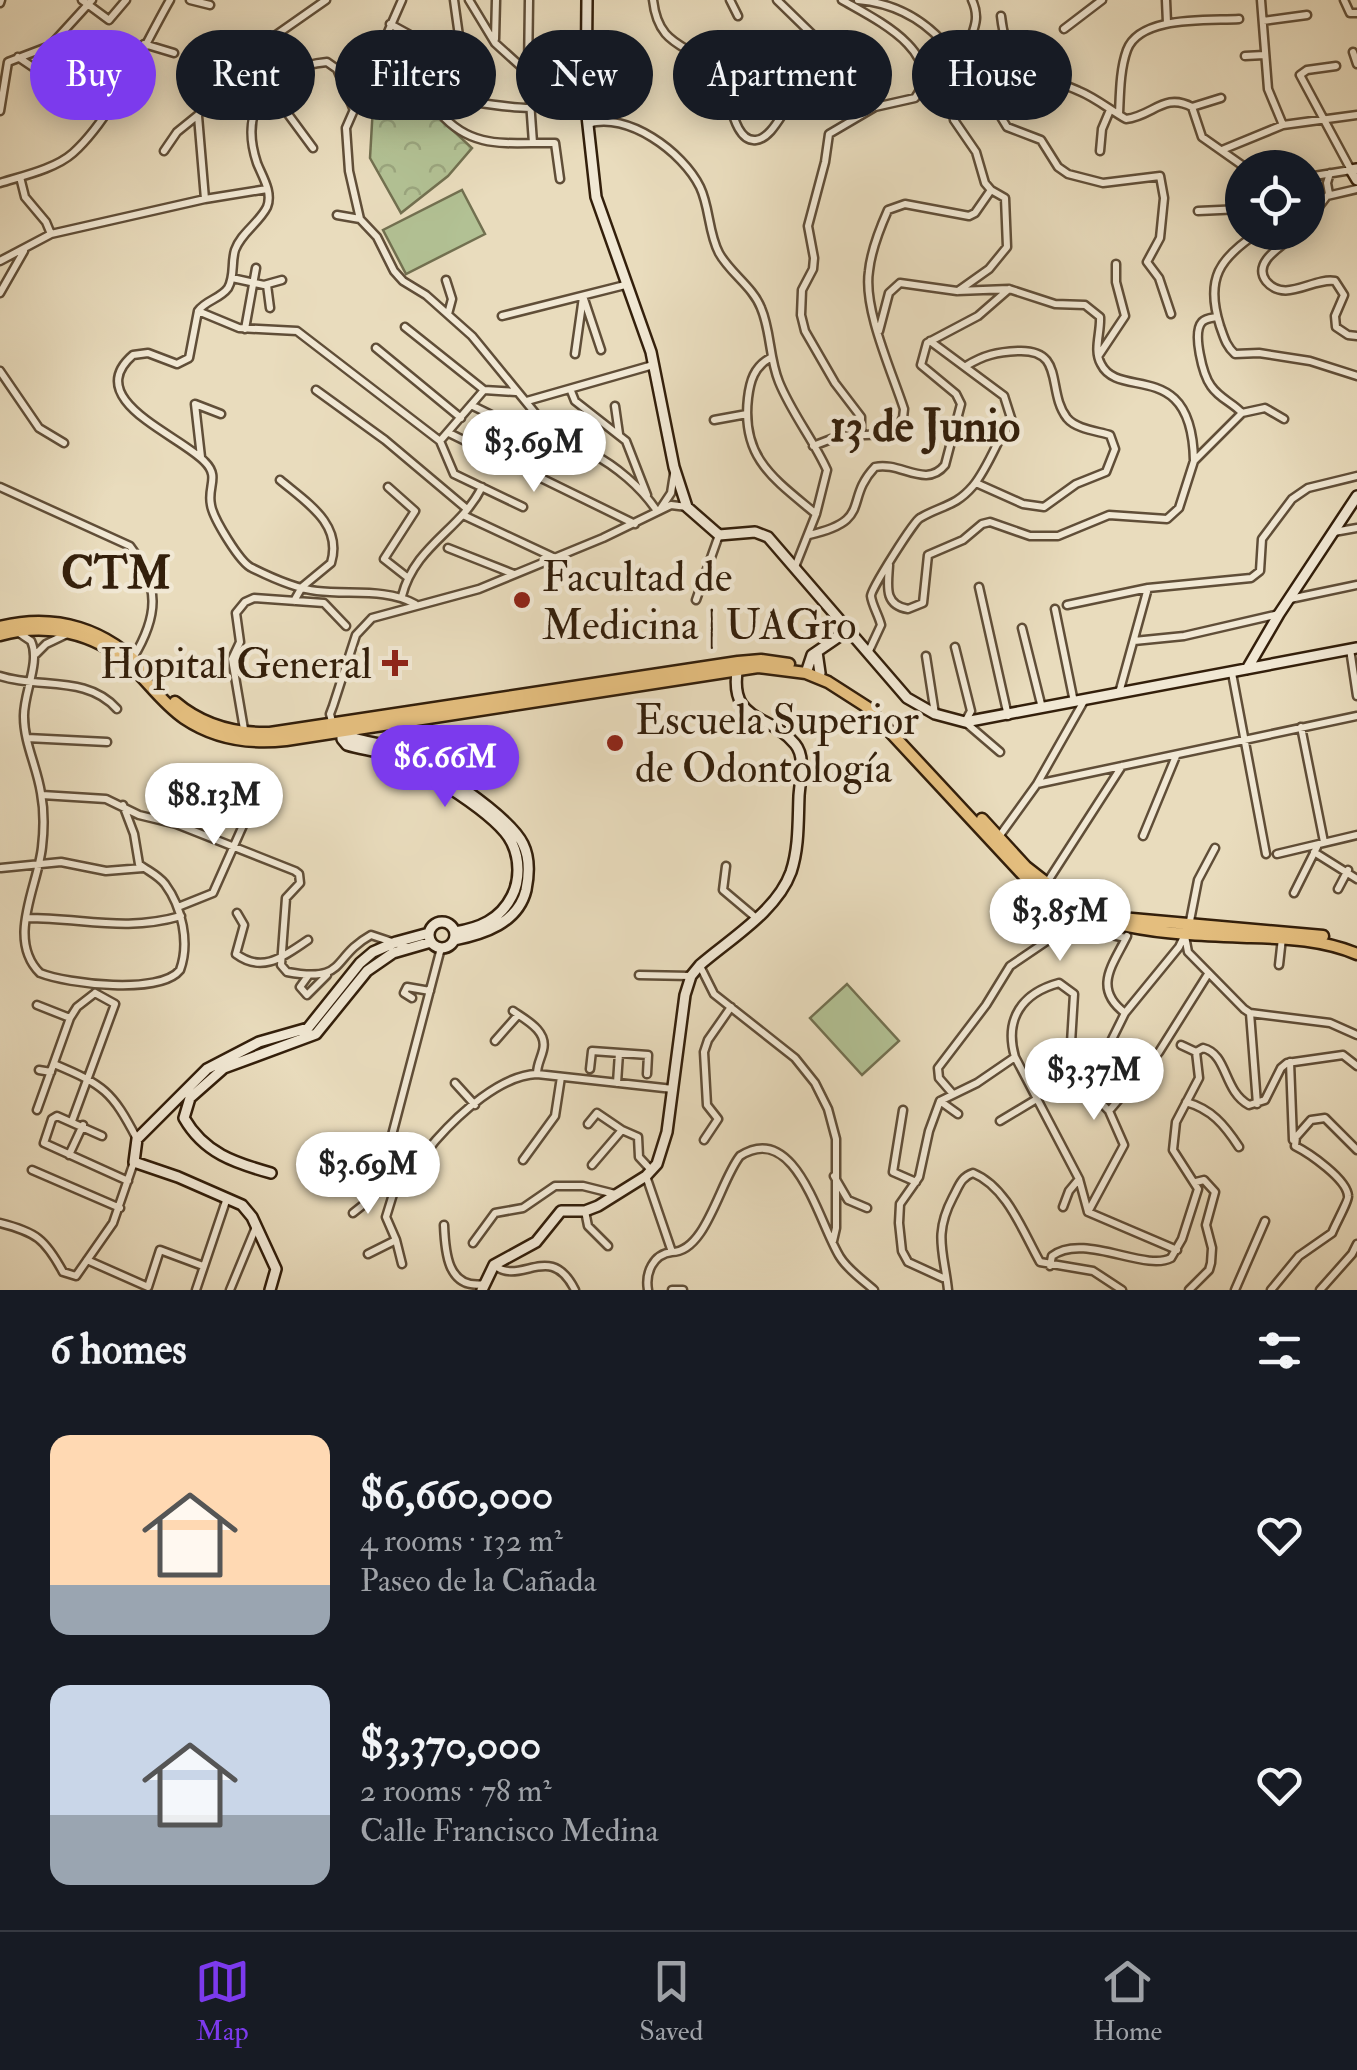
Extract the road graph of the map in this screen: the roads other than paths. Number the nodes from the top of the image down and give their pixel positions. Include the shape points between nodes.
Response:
1 (126, 0) edge
2 (170, 0) edge
3 (190, 0) edge
4 (326, 0) edge
5 (402, 0) edge
6 (454, 0) edge
7 (469, 0) edge
8 (496, 0) edge
9 (529, 0) edge
10 (587, 0) edge
11 (653, 0) edge
12 (730, 0) edge
13 (777, 0) edge
14 (842, 0) edge
15 (858, 0) edge
16 (972, 0) edge
17 (1102, 0) edge
18 (1166, 0) edge
19 (1261, 0) edge
20 (1344, 0) edge
21 (87, 2) edge
22 (210, 4) dead end
23 (1354, 13) edge
24 (738, 16) dead end
25 (1001, 16) dead end
26 (1306, 16) dead end
27 (1239, 19) dead end
28 (1262, 21) junction
29 (1167, 23) junction
30 (390, 24) junction
31 (1064, 29) dead end
32 (152, 30) edge
33 (283, 30) edge
34 (387, 30) edge
35 (401, 30) edge
36 (458, 30) edge
37 (487, 30) edge
38 (495, 30) edge
39 (529, 30) edge
40 (496, 44) edge
41 (156, 48) edge
42 (1353, 52) dead end
43 (174, 53) dead end
44 (1264, 55) junction
45 (18, 56) junction
46 (1245, 56) dead end
47 (516, 62) edge
48 (30, 64) edge
49 (1356, 64) edge
50 (1336, 66) dead end
51 (1221, 98) dead end
52 (1192, 107) junction
53 (516, 108) edge
54 (1110, 110) junction
55 (0, 111) edge
56 (1119, 115) junction
57 (1357, 115) edge
58 (1326, 119) junction
59 (99, 120) edge
60 (192, 120) edge
61 (198, 120) edge
62 (255, 120) edge
63 (292, 120) edge
64 (351, 120) edge
65 (531, 120) edge
66 (588, 124) junction
67 (1094, 124) dead end
68 (1283, 125) junction
69 (1102, 129) junction
70 (533, 143) junction
71 (313, 148) dead end
72 (1221, 150) junction
73 (1100, 151) dead end
74 (164, 152) dead end
75 (1225, 153) edge
76 (1354, 169) edge
77 (1330, 173) junction
78 (1325, 174) edge
79 (20, 177) junction
80 (560, 179) dead end
81 (1357, 180) edge
82 (0, 182) edge
83 (268, 190) junction
84 (991, 190) junction
85 (1357, 190) edge
86 (1328, 195) junction
87 (205, 199) junction
88 (1325, 199) edge
89 (1225, 210) edge
90 (1198, 211) dead end
91 (337, 215) dead end
92 (360, 219) junction
93 (51, 234) junction
94 (25, 250) junction
95 (1236, 250) edge
96 (1276, 250) edge
97 (0, 261) edge
98 (1116, 264) dead end
99 (256, 268) dead end
100 (232, 278) junction
101 (282, 280) dead end
102 (446, 280) dead end
103 (255, 282) junction
104 (268, 285) junction
105 (625, 285) junction
106 (1009, 289) junction
107 (957, 292) junction
108 (0, 293) edge
109 (583, 297) junction
110 (270, 308) dead end
111 (198, 311) junction
112 (448, 314) junction
113 (1171, 314) dead end
114 (502, 316) dead end
115 (1217, 317) junction
116 (406, 327) dead end
117 (245, 329) junction
118 (879, 331) junction
119 (1357, 336) edge
120 (930, 341) junction
121 (376, 348) dead end
122 (601, 350) dead end
123 (576, 354) dead end
124 (1098, 356) junction
125 (770, 358) junction
126 (654, 365) junction
127 (966, 366) junction
128 (0, 371) edge
129 (1357, 376) edge
130 (316, 390) dead end
131 (484, 390) junction
132 (571, 391) junction
133 (518, 392) junction
134 (527, 401) junction
135 (471, 405) junction
136 (615, 406) dead end
137 (1242, 413) junction
138 (222, 414) dead end
139 (747, 414) junction
140 (461, 418) junction
141 (1284, 419) dead end
142 (714, 420) dead end
143 (450, 433) junction
144 (620, 435) junction
145 (861, 436) junction
146 (440, 441) junction
147 (562, 441) junction
148 (64, 443) dead end
149 (813, 446) junction
150 (201, 457) junction
151 (1194, 461) junction
152 (674, 468) junction
153 (1357, 476) edge
154 (280, 480) dead end
155 (976, 484) junction
156 (0, 487) edge
157 (388, 487) dead end
158 (482, 487) junction
159 (647, 496) junction
160 (1357, 496) edge
161 (522, 507) dead end
162 (687, 508) junction
163 (658, 510) junction
164 (465, 512) junction
165 (816, 514) junction
166 (634, 524) junction
167 (1357, 528) edge
168 (1334, 532) junction
169 (719, 535) junction
170 (808, 535) junction
171 (448, 548) dead end
172 (556, 558) junction
173 (889, 564) junction
174 (795, 568) junction
175 (515, 575) junction
176 (406, 577) junction
177 (1357, 585) edge
178 (979, 587) dead end
179 (302, 588) junction
180 (1148, 588) junction
181 (402, 596) junction
182 (1289, 599) junction
183 (696, 600) dead end
184 (294, 602) junction
185 (415, 604) junction
186 (1068, 604) dead end
187 (1055, 609) dead end
188 (1279, 614) junction
189 (346, 626) dead end
190 (0, 627) edge
191 (1022, 628) dead end
192 (847, 631) junction
193 (6, 633) edge
194 (71, 633) junction
195 (1134, 641) junction
196 (956, 647) dead end
197 (1354, 649) edge
198 (817, 652) junction
199 (868, 654) junction
200 (35, 655) junction
201 (926, 656) dead end
202 (133, 658) junction
203 (737, 667) junction
204 (806, 670) junction
205 (1248, 670) junction
206 (820, 673) junction
207 (1232, 673) junction
208 (0, 676) edge
209 (27, 684) junction
210 (1119, 695) junction
211 (1357, 696) edge
212 (1079, 702) junction
213 (117, 709) dead end
214 (1042, 709) junction
215 (936, 714) junction
216 (1008, 716) junction
217 (1357, 716) edge
218 (965, 722) junction
219 (1301, 727) junction
220 (338, 729) junction
221 (245, 737) junction
222 (26, 738) junction
223 (1244, 740) junction
224 (107, 742) dead end
225 (1000, 752) dead end
226 (1176, 755) junction
227 (1122, 766) junction
228 (1037, 784) junction
229 (42, 795) junction
230 (123, 805) junction
231 (245, 820) dead end
232 (1143, 836) dead end
233 (1357, 836) edge
234 (997, 840) junction
235 (1318, 847) junction
236 (234, 848) junction
237 (1216, 848) dead end
238 (1266, 854) dead end
239 (1276, 854) dead end
240 (38, 865) junction
241 (726, 866) dead end
242 (1, 868) edge
243 (144, 868) junction
244 (1348, 870) junction
245 (1357, 878) edge
246 (1046, 885) junction
247 (1338, 889) dead end
248 (1294, 893) dead end
249 (178, 907) junction
250 (237, 913) dead end
251 (181, 916) junction
252 (756, 917) junction
253 (27, 918) junction
254 (1150, 926) junction
255 (1187, 930) junction
256 (1128, 933) junction
257 (455, 936) junction
258 (1282, 938) junction
259 (308, 940) dead end
260 (434, 941) junction
261 (396, 942) junction
262 (407, 948) junction
263 (1357, 950) edge
264 (281, 958) junction
265 (700, 964) junction
266 (1279, 964) dead end
267 (328, 974) junction
268 (1208, 974) junction
269 (639, 975) dead end
270 (308, 976) junction
271 (691, 976) junction
272 (96, 982) junction
273 (430, 990) junction
274 (95, 993) junction
275 (412, 998) dead end
276 (37, 1006) dead end
277 (731, 1007) junction
278 (1250, 1012) junction
279 (1126, 1013) junction
280 (70, 1018) junction
281 (1357, 1035) edge
282 (291, 1038) junction
283 (496, 1040) dead end
284 (1181, 1044) dead end
285 (1196, 1052) junction
286 (619, 1053) junction
287 (1014, 1056) junction
288 (1290, 1062) junction
289 (1357, 1066) edge
290 (52, 1068) junction
291 (590, 1069) dead end
292 (39, 1070) dead end
293 (537, 1074) junction
294 (646, 1074) dead end
295 (561, 1076) junction
296 (87, 1078) junction
297 (455, 1083) dead end
298 (617, 1083) junction
299 (674, 1089) junction
300 (1088, 1090) junction
301 (952, 1092) junction
302 (940, 1100) junction
303 (1036, 1100) junction
304 (1186, 1102) junction
305 (1257, 1104) junction
306 (475, 1105) junction
307 (38, 1110) dead end
308 (904, 1110) dead end
309 (1109, 1111) junction
310 (958, 1114) dead end
311 (72, 1121) junction
312 (1000, 1121) dead end
313 (588, 1124) dead end
314 (83, 1125) junction
315 (622, 1130) junction
316 (102, 1136) dead end
317 (137, 1139) junction
318 (704, 1140) dead end
319 (1296, 1145) junction
320 (1239, 1147) dead end
321 (1357, 1150) edge
322 (70, 1155) junction
323 (523, 1160) dead end
324 (134, 1162) junction
325 (592, 1165) dead end
326 (32, 1170) dead end
327 (271, 1172) dead end
328 (649, 1173) junction
329 (394, 1176) junction
330 (834, 1176) junction
331 (1079, 1179) junction
332 (128, 1181) junction
333 (916, 1182) junction
334 (1196, 1182) junction
335 (616, 1195) junction
336 (228, 1198) junction
337 (120, 1208) junction
338 (867, 1208) dead end
339 (1063, 1208) dead end
340 (585, 1211) junction
341 (1088, 1212) junction
342 (354, 1213) dead end
343 (1266, 1221) dead end
344 (0, 1223) edge
345 (444, 1225) dead end
346 (257, 1226) junction
347 (396, 1240) junction
348 (833, 1242) junction
349 (473, 1244) dead end
350 (1357, 1244) edge
351 (608, 1246) dead end
352 (1176, 1250) junction
353 (672, 1252) junction
354 (368, 1254) dead end
355 (87, 1260) junction
356 (402, 1264) dead end
357 (494, 1265) junction
358 (203, 1266) junction
359 (1050, 1266) junction
360 (944, 1278) junction
361 (483, 1287) edge
362 (196, 1290) edge
363 (230, 1290) edge
364 (270, 1290) edge
365 (575, 1290) edge
366 (648, 1290) edge
367 (672, 1290) edge
368 (683, 1290) edge
369 (874, 1290) edge
370 (948, 1290) edge
371 (1122, 1290) edge
372 (1189, 1290) edge
373 (1235, 1290) edge
374 (1271, 1290) edge
375 (1320, 1290) edge

1 - 21 street via 109,20
2 - 32 street
3 - 22 street
4 - 33 street
5 - 30 street
6 - 36 street
7 - 37 street
8 - 38 street
9 - 39 street
10 - 66 street
11 - 13 street via 659,27 712,66 740,132 756,140 801,93 841,65 839,54
12 - 24 street
14 - 145 street via 911,48 924,77 916,98 875,106 832,129 808,226 814,269 800,296 805,331 860,418
15 - 84 street via 913,15 942,40 954,120
16 - 113 street via 978,15 967,61 1007,127 1042,140 1058,166 1080,180 1160,176 1160,238 1147,262
17 - 31 street
18 - 29 street
19 - 28 street
20 - 23 street
21 - 45 street via 50,46
25 - 54 street via 1008,50 1021,66
26 - 28 street
27 - 29 street
28 - 44 street
29 - 56 street via 1130,44
30 - 34 street
30 - 35 street
40 - 47 street
41 - 43 street
42 - 49 street
44 - 46 street
44 - 68 street
45 - 48 street
45 - 55 street via 8,62
50 - 58 street via 1300,75
51 - 52 street
52 - 56 street via 1162,102 1133,119
52 - 72 street via 1202,137
53 - 70 street via 460,100 444,102 440,112 478,141
54 - 56 street
54 - 69 street
57 - 58 street
58 - 68 street
58 - 76 street
59 - 79 street via 74,153
60 - 74 street
61 - 87 street
62 - 83 street via 256,161
63 - 71 street
64 - 92 street via 345,148
65 - 70 street
66 - 105 street via 596,198
66 - 125 street via 613,120 637,128 691,171 721,256 762,308
67 - 69 street
68 - 72 street
69 - 73 street
70 - 80 street via 555,143
72 - 75 street
76 - 77 street
76 - 81 street
77 - 78 street
77 - 86 street
79 - 82 street
79 - 93 street via 25,197
83 - 87 street
83 - 100 street via 266,207 237,246
84 - 107 street via 1004,198 1006,248
84 - 118 street via 968,216 905,204 888,210 869,268
85 - 86 street
86 - 88 street
87 - 93 street
89 - 90 street
91 - 92 street
92 - 112 street via 403,282
93 - 94 street
94 - 97 street
94 - 108 street
95 - 115 street via 1217,272
96 - 119 street via 1266,258 1266,281 1283,290 1335,281 1344,295 1336,327
98 - 124 street via 1125,316
99 - 103 street
100 - 103 street
100 - 111 street
101 - 104 street
102 - 112 street
103 - 104 street
103 - 117 street
104 - 110 street
105 - 109 street
105 - 126 street
106 - 107 street
106 - 120 street via 978,316
106 - 124 street via 1092,308 1100,318
107 - 118 street via 896,285
109 - 114 street
109 - 122 street
109 - 123 street
111 - 117 street
111 - 150 street via 189,358 177,364 133,354 118,379 129,406
112 - 133 street
115 - 129 street via 1234,354 1310,361
115 - 137 street via 1200,325 1200,356 1207,381
116 - 131 street
117 - 146 street via 297,331
118 - 145 street via 903,418 891,434
120 - 127 street
120 - 170 street via 922,365 960,404 945,465 926,477 892,465 875,468 848,519
121 - 140 street
124 - 151 street via 1108,373 1150,384 1175,400 1191,424
125 - 139 street via 756,369
125 - 149 street
126 - 132 street
126 - 152 street
127 - 155 street via 1004,396 1011,412
127 - 155 street via 995,352 1040,354 1067,418 1110,435 1115,450 1106,472 1044,507
128 - 148 street via 39,428
130 - 164 street via 385,440
131 - 133 street
131 - 135 street
132 - 134 street
132 - 144 street
133 - 134 street
134 - 147 street
135 - 140 street
135 - 147 street via 530,434
136 - 144 street
137 - 141 street via 1266,408
137 - 151 street
138 - 150 street via 195,404
139 - 142 street
139 - 165 street via 758,460
140 - 143 street
143 - 146 street
143 - 166 street
144 - 159 street
145 - 149 street
146 - 158 street via 452,472
147 - 159 street via 595,454
149 - 165 street via 828,470
150 - 179 street via 214,474 212,510 244,564
151 - 173 street via 1179,508 1167,519 1109,514 1058,536 982,524 928,556 920,606 901,608 890,599
152 - 162 street
152 - 163 street via 671,493
153 - 180 street via 1300,493 1262,539 1260,571 1243,580
154 - 179 street via 318,513 334,540 331,562
155 - 173 street via 948,508 914,523
156 - 202 street via 130,546 155,600
157 - 176 street via 414,510 384,559
158 - 161 street
158 - 164 street
159 - 163 street
160 - 168 street
162 - 163 street
162 - 169 street
163 - 166 street
164 - 172 street
164 - 176 street
165 - 170 street
166 - 172 street
167 - 168 street
168 - 182 street
169 - 174 street via 762,533
169 - 183 street
170 - 174 street
171 - 175 street
172 - 175 street
173 - 199 street via 872,593 881,626
174 - 192 street
175 - 185 street
176 - 181 street
177 - 182 street
178 - 216 street
179 - 181 street
179 - 184 street
180 - 186 street
180 - 195 street
181 - 185 street
182 - 188 street
184 - 189 street via 324,603
184 - 221 street via 254,598 236,613 240,642 232,658
185 - 220 street via 360,628 330,714
187 - 212 street
188 - 195 street
188 - 205 street
190 - 202 main road via 33,621 73,625
191 - 214 street
192 - 198 street
192 - 199 street
193 - 194 main road
193 - 200 street via 31,641
194 - 200 street
194 - 221 main road via 116,654 185,719 220,736
195 - 210 street
196 - 218 street via 971,711
197 - 205 street
197 - 211 street
198 - 204 street
198 - 206 street
199 - 215 street via 894,687
200 - 209 street
201 - 215 street
202 - 221 main road via 180,707
203 - 204 main road
203 - 220 main road
203 - 252 street via 744,710 788,737 802,759 794,862 784,887
204 - 206 main road
204 - 234 main road via 878,717
205 - 207 street
206 - 234 main road via 882,712
207 - 210 street
207 - 223 street
208 - 209 street
209 - 213 street via 87,688
209 - 222 street
210 - 212 street
212 - 214 street
212 - 228 street
214 - 216 street
215 - 218 street
216 - 218 street
217 - 219 street
218 - 225 street
219 - 223 street
219 - 235 street
220 - 221 main road via 286,740
220 - 257 street via 347,745 395,758 458,795 512,842 518,870 508,904
222 - 224 street
222 - 229 street
223 - 226 street
223 - 238 street
226 - 227 street
226 - 232 street
227 - 228 street
227 - 246 street
228 - 234 street
229 - 230 street
229 - 240 street
230 - 236 street
230 - 243 street
231 - 236 street
233 - 235 street
234 - 246 main road
234 - 256 main road via 1026,878 1060,903
235 - 239 street
235 - 244 street
235 - 248 street
236 - 249 street via 213,893
236 - 264 street via 299,874 286,898
237 - 255 street via 1198,880
240 - 242 street
240 - 243 street via 71,862 106,872
240 - 253 street
241 - 252 street via 723,890
243 - 249 street via 164,883
244 - 245 street
244 - 247 street
246 - 254 main road via 1082,908
249 - 251 street
250 - 264 street via 244,924 236,952 247,962
251 - 253 street via 136,926
251 - 272 street via 184,954 177,976 144,986
252 - 265 street
253 - 272 street via 26,948 40,973
254 - 255 main road
254 - 256 main road
255 - 258 main road
255 - 263 main road via 1302,933
255 - 268 street via 1188,952
255 - 279 street
256 - 279 street via 1107,980 1110,998
256 - 301 street via 1069,926 1010,966 938,1068
257 - 260 street via 448,947
257 - 260 street via 440,922
258 - 263 main road
258 - 266 street
259 - 264 street
260 - 261 street
260 - 262 street
260 - 273 street
261 - 262 street
261 - 267 street via 372,935
261 - 282 street via 360,963 308,1028
262 - 282 street via 367,971 316,1034
264 - 270 street via 284,971
265 - 271 street
265 - 277 street via 709,989
267 - 270 street
267 - 270 street via 307,995 300,987
268 - 278 street
268 - 309 street via 1165,1043
269 - 271 street
271 - 299 street
272 - 274 street
273 - 275 street via 407,987 404,993
273 - 329 street via 387,1152
274 - 280 street
274 - 296 street via 114,1004
276 - 280 street
277 - 318 street via 705,1045 707,1105 718,1119
277 - 330 street via 795,1058 815,1083 834,1127
278 - 281 street via 1330,1023
278 - 305 street
279 - 300 street
280 - 290 street
282 - 317 street via 259,1042 218,1061
282 - 327 street via 224,1068 190,1098 184,1118 217,1154
283 - 293 street via 516,1013 532,1024 544,1049
284 - 285 street
285 - 304 street via 1199,1078
285 - 305 street via 1212,1050 1237,1098
286 - 291 street via 592,1051
286 - 294 street via 648,1056
286 - 298 street
287 - 300 street via 1015,1012 1059,982 1074,994 1072,1056
287 - 301 street
287 - 303 street
288 - 289 street via 1343,1055
288 - 305 street
288 - 319 street
290 - 292 street
290 - 296 street
290 - 307 street
293 - 295 street
293 - 306 street via 516,1078
295 - 298 street
295 - 323 street via 555,1116
296 - 311 street
296 - 317 street via 118,1104
297 - 306 street
298 - 299 street
299 - 328 street via 664,1143
300 - 309 street
301 - 302 street
302 - 310 street
302 - 333 street
303 - 312 street
303 - 331 street
304 - 320 street via 1210,1112
304 - 334 street via 1173,1150
306 - 329 street via 435,1141 413,1173
308 - 333 street via 893,1172
309 - 341 street via 1124,1145
311 - 314 street
311 - 322 street via 54,1117 44,1141
313 - 315 street via 598,1113
314 - 316 street
314 - 322 street
315 - 325 street
315 - 328 street via 638,1137 639,1158
317 - 324 street
319 - 321 street via 1319,1117
319 - 374 street via 1345,1188 1347,1204 1332,1233 1299,1256
322 - 332 street
324 - 332 street
324 - 336 street
326 - 337 street
328 - 335 street
328 - 353 street
329 - 342 street
329 - 347 street via 386,1217
330 - 338 street via 848,1200
330 - 348 street
331 - 339 street
331 - 341 street
332 - 337 street
333 - 360 street via 898,1212 904,1256
334 - 352 street
334 - 372 street via 1204,1180 1215,1192 1206,1224 1212,1256 1209,1270
335 - 340 street
335 - 349 street via 555,1186 523,1208 495,1213
336 - 346 street
336 - 358 street
337 - 355 street
340 - 351 street via 588,1226
340 - 357 street via 560,1211 536,1242
341 - 352 street
343 - 373 street
344 - 355 street via 35,1234 72,1277
345 - 361 street via 446,1255 458,1281
346 - 363 street
346 - 364 street via 276,1268
347 - 354 street
347 - 356 street
348 - 353 street via 793,1165 762,1147 740,1156 694,1244
348 - 369 street via 844,1263
350 - 375 street
352 - 359 street via 1167,1261 1154,1262 1119,1252 1061,1250
353 - 366 street via 655,1259
355 - 358 street via 148,1287 160,1250
357 - 361 street
357 - 365 street via 508,1272 548,1265
358 - 362 street
359 - 360 street via 1040,1262 1024,1228 990,1185 973,1173 961,1180 944,1218
359 - 371 street via 1093,1271
360 - 370 street
367 - 368 street

